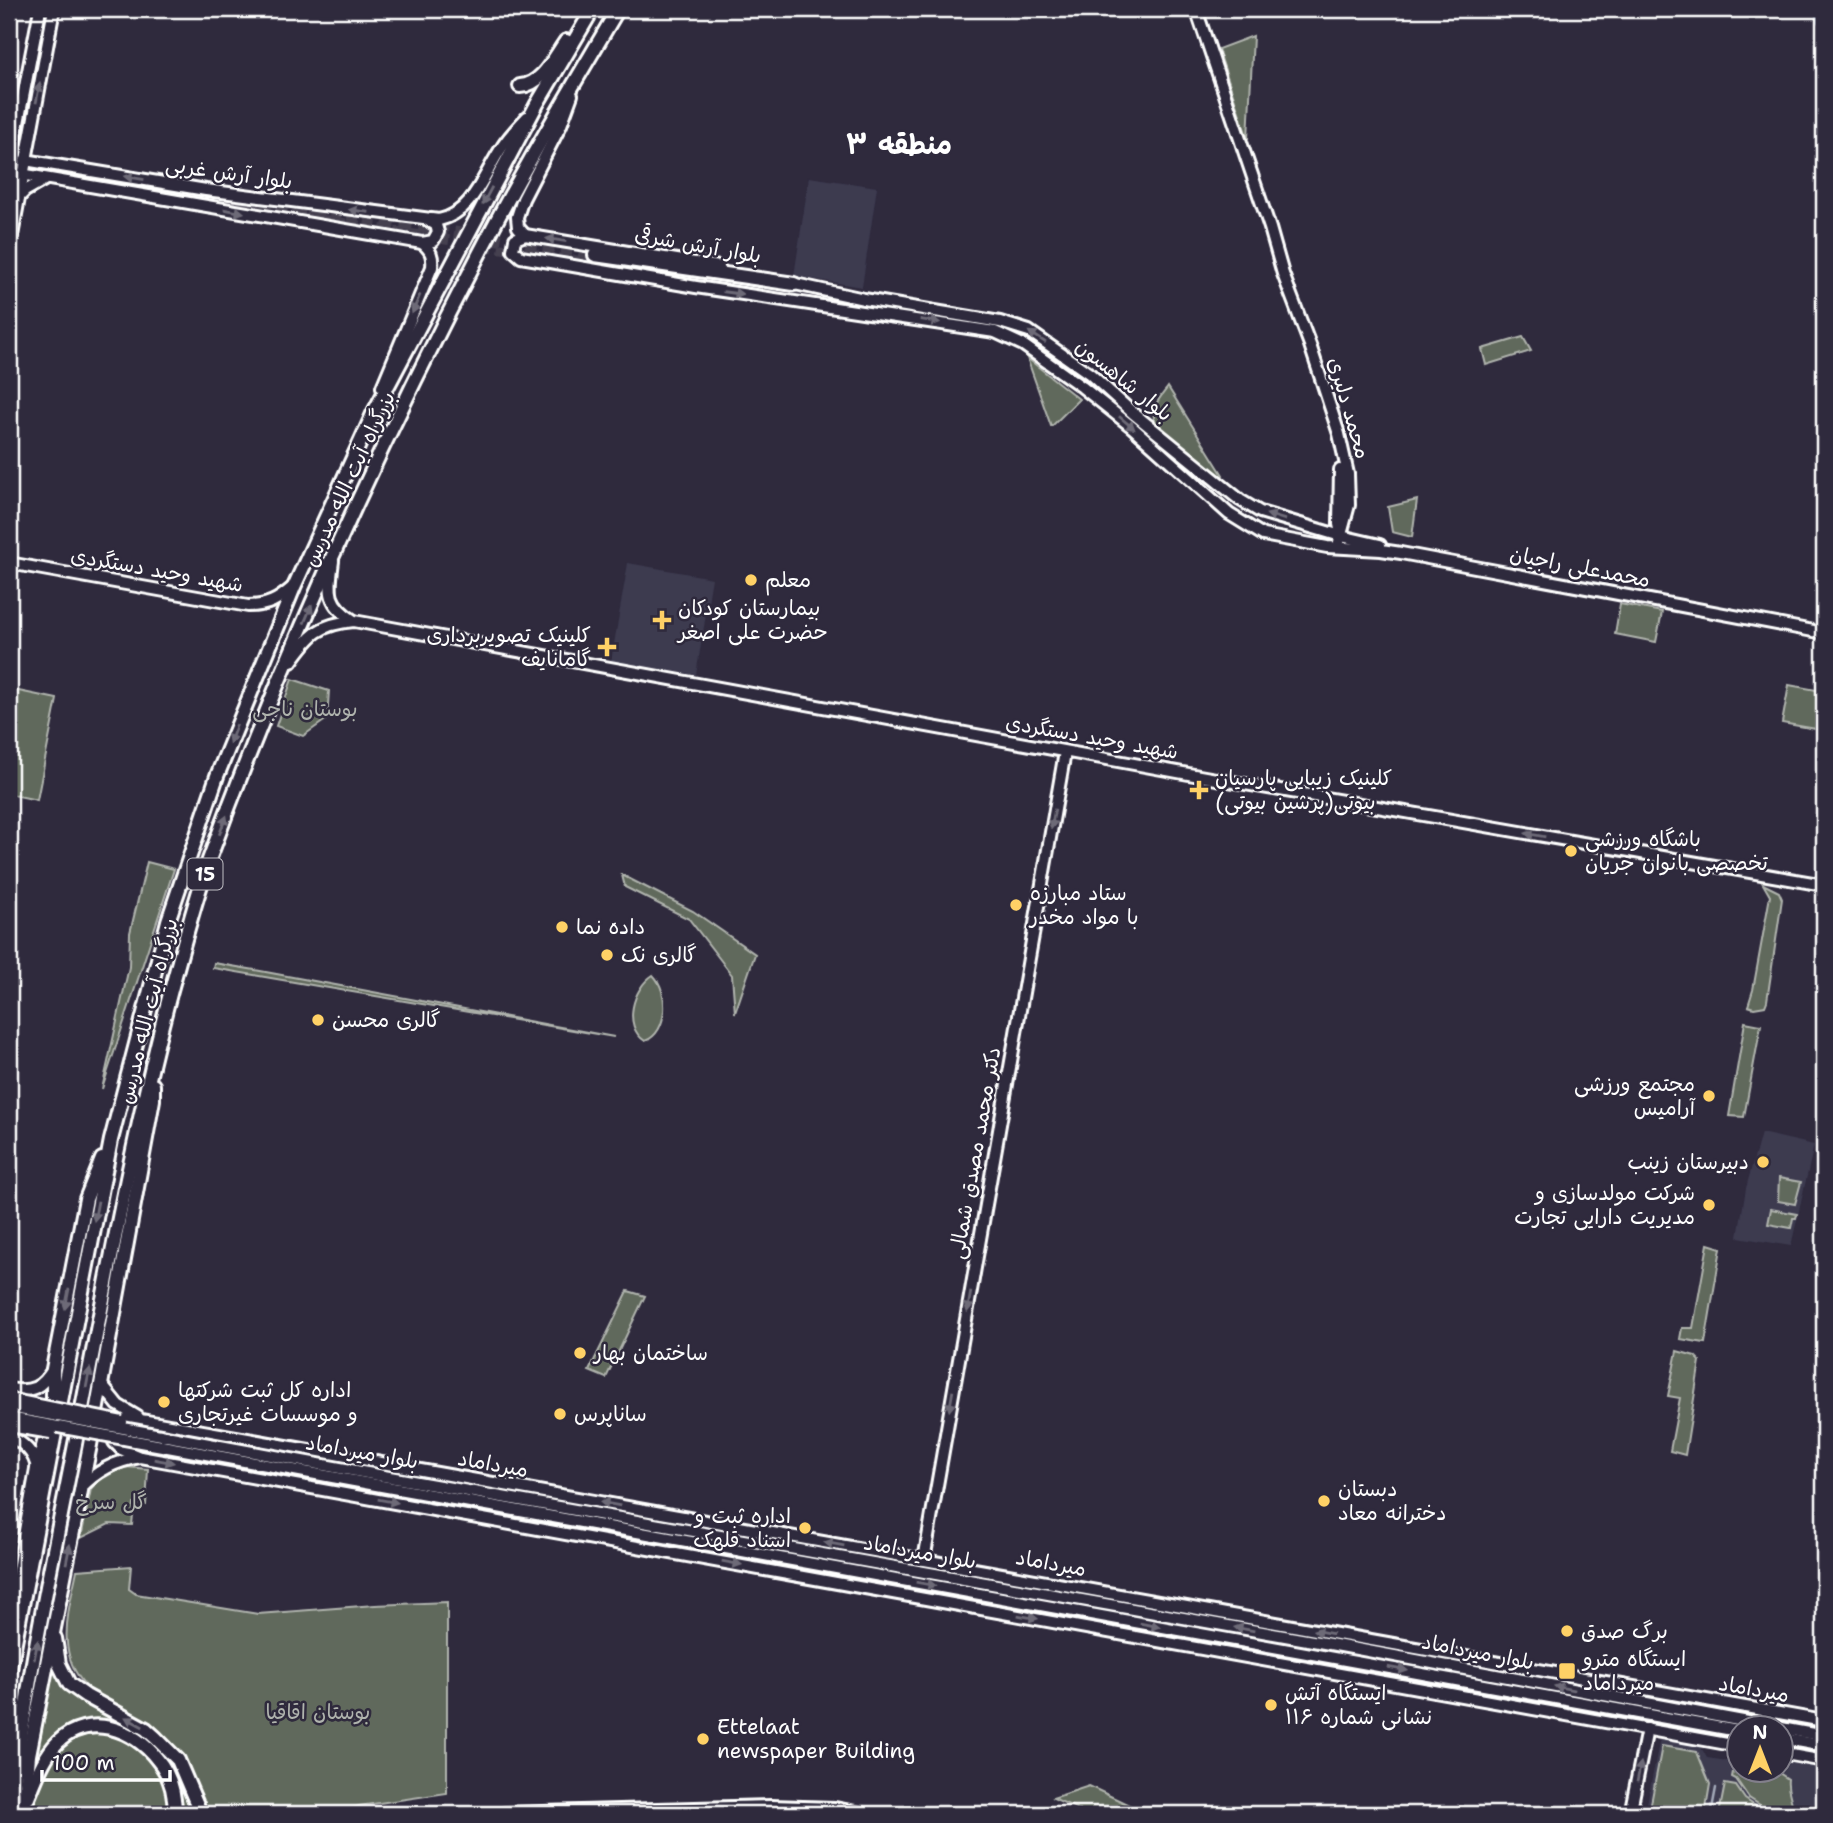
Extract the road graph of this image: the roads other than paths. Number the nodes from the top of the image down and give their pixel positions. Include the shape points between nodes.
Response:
1 (40, 9) edge
2 (54, 9) edge
3 (618, 9) edge
4 (1190, 9) edge
5 (1196, 9) edge
6 (591, 13) edge
7 (579, 77) junction
8 (520, 86) dead end
9 (537, 104) junction
10 (17, 129) junction
11 (9, 140) edge
12 (25, 160) junction
13 (9, 171) edge
14 (23, 175) junction
15 (46, 179) junction
16 (65, 182) junction
17 (19, 198) junction
18 (192, 199) dead end
19 (427, 220) junction
20 (525, 235) junction
21 (422, 243) junction
22 (9, 252) edge
23 (593, 259) joint
24 (794, 284) junction
25 (696, 287) junction
26 (863, 305) junction
27 (1067, 358) junction
28 (1056, 368) junction
29 (369, 423) junction
30 (1335, 544) junction
31 (335, 552) junction
32 (9, 563) edge
33 (293, 587) junction
34 (354, 621) junction
35 (1824, 625) edge
36 (1824, 632) edge
37 (282, 672) junction
38 (1065, 752) junction
39 (1824, 885) edge
40 (155, 1053) junction
41 (111, 1140) junction
42 (53, 1369) junction
43 (101, 1384) junction
44 (9, 1389) edge
45 (9, 1399) edge
46 (9, 1407) edge
47 (147, 1421) junction
48 (9, 1422) edge
49 (11, 1437) edge
50 (233, 1437) junction
51 (161, 1441) junction
52 (267, 1443) junction
53 (140, 1457) junction
54 (37, 1469) junction
55 (224, 1471) junction
56 (272, 1480) junction
57 (377, 1480) junction
58 (81, 1488) junction
59 (750, 1529) junction
60 (688, 1531) junction
61 (924, 1560) junction
62 (809, 1563) junction
63 (834, 1582) junction
64 (1020, 1601) junction
65 (960, 1605) junction
66 (57, 1609) junction
67 (9, 1626) edge
68 (1381, 1642) junction
69 (1341, 1646) junction
70 (9, 1673) edge
71 (1824, 1721) edge
72 (1724, 1728) edge
73 (1647, 1729) junction
74 (1824, 1736) edge
75 (1794, 1741) edge
76 (1724, 1743) edge
77 (1824, 1746) edge
78 (1794, 1756) edge
79 (1824, 1761) edge
80 (23, 1811) edge
81 (11, 1814) edge
82 (176, 1814) edge
83 (201, 1814) edge
84 (505, 1814) edge
85 (862, 1814) edge
86 (1630, 1814) edge

1 - 10 main road
12 -> 2 main road
3 - 7 highway, بزرگراه آیت الله مدرس / 15
4 - 30 main road, محمد دلیری via 1333,432 1341,477
5 - 30 main road, محمد دلیری via 1339,434 1349,505
6 - 8 highway via 570,34 540,78 531,86
6 - 9 highway, بزرگراه آیت الله مدرس / 15
7 - 20 main road via 561,125 523,199 517,217
7 - 31 highway, بزرگراه آیت الله مدرس / 15 via 489,235
9 - 19 main road via 502,147 461,211 453,218
9 -> 29 highway, بزرگراه آیت الله مدرس / 15
10 - 11 main road
10 - 13 main road
12 - 14 main road
19 -> 12 main road, بلوار آرش غربی
13 - 14 main road, بلوار آرش غربی
14 - 15 main road, بلوار آرش غربی
14 - 17 main road
15 - 16 main road, بلوار آرش غربی
15 - 17 main road
16 - 18 main road, بلوار آرش غربی via 86,181
16 -> 21 main road, بلوار آرش غربی
17 - 22 main road
19 - 21 main road via 438,232 433,241
24 -> 20 main road, بلوار آرش شرقی
20 - 25 main road, بلوار آرش شرقی via 513,244 521,257
21 -> 29 main road via 430,249 432,267
23 - 24 highway
23 - 25 main road, بلوار آرش شرقی
24 - 26 main road, بلوار آرش شرقی
25 -> 26 main road, بلوار آرش شرقی
27 -> 26 main road, بلوار شاهسون via 1029,331 1000,322
26 -> 28 main road, بلوار شاهسون via 996,332
27 - 28 main road via 1064,367
30 -> 27 main road, بلوار شاهسون via 1240,500
28 -> 30 main road, بلوار شاهسون via 1132,427 1229,514 1263,534
29 - 33 highway, بزرگراه آیت الله مدرس / 15
30 - 35 main road, محمدعلی راجیان
30 - 36 main road, محمدعلی راجیان
31 - 34 main road via 331,598 339,611
37 -> 31 highway, بزرگراه آیت الله مدرس / 15
32 - 33 main road, شهید وحید دستگردی via 248,606 265,606
33 -> 41 highway, بزرگراه آیت الله مدرس / 15 via 221,765 180,885
34 - 37 main road, شهید وحید دستگردی via 319,628
34 - 38 main road, شهید وحید دستگردی
40 -> 37 highway, بزرگراه آیت الله مدرس / 15 via 208,863
39 -> 38 main road, شهید وحید دستگردی
38 -> 61 main road, دکتر محمد مصدق شمالی
40 - 43 highway via 153,1100
81 -> 40 highway, بزرگراه آیت الله مدرس / 15 via 37,1644 128,1170
41 -> 42 highway via 89,1187
41 -> 70 highway, بزرگراه آیت الله مدرس / 15
42 - 44 main road via 35,1389
42 - 54 highway via 54,1403
43 - 47 main road via 118,1405
43 - 58 highway
45 - 51 main road, bridge via 101,1416
46 - 51 main road, بلوار میرداماد, bridge
47 - 50 main road, میرداماد
47 - 53 main road via 123,1419 114,1428 117,1445
48 - 49 main road
48 - 51 main road, بلوار میرداماد, bridge
49 - 54 main road via 33,1455
50 - 52 main road, میرداماد
50 - 55 main road via 241,1447 239,1457
51 - 57 main road, بلوار میرداماد, bridge
52 - 56 main road via 260,1447 256,1459
59 -> 52 main road, میرداماد
53 -> 55 main road
53 - 58 main road via 105,1467
54 - 67 highway
55 - 56 main road
56 -> 63 main road
57 - 60 main road, بلوار میرداماد
57 - 62 main road, بلوار میرداماد
66 -> 58 highway
59 - 60 main road
61 -> 59 main road, میرداماد
69 -> 60 main road, بلوار میرداماد
68 -> 61 main road, میرداماد
62 - 63 main road
62 -> 64 main road, بلوار میرداماد
63 - 65 main road
64 - 65 main road
64 -> 72 main road, بلوار میرداماد
65 -> 73 main road
66 - 80 highway
83 -> 66 highway via 178,1760 156,1738 65,1679 55,1646
68 - 69 main road
68 - 71 main road, میرداماد
74 -> 69 main road, بلوار میرداماد
73 - 76 main road
86 -> 73 main road
75 - 77 main road
78 - 79 main road
80 - 82 highway via 42,1764 59,1741 81,1729 106,1727 128,1734 159,1760 172,1789
84 - 85 highway via 771,1807

